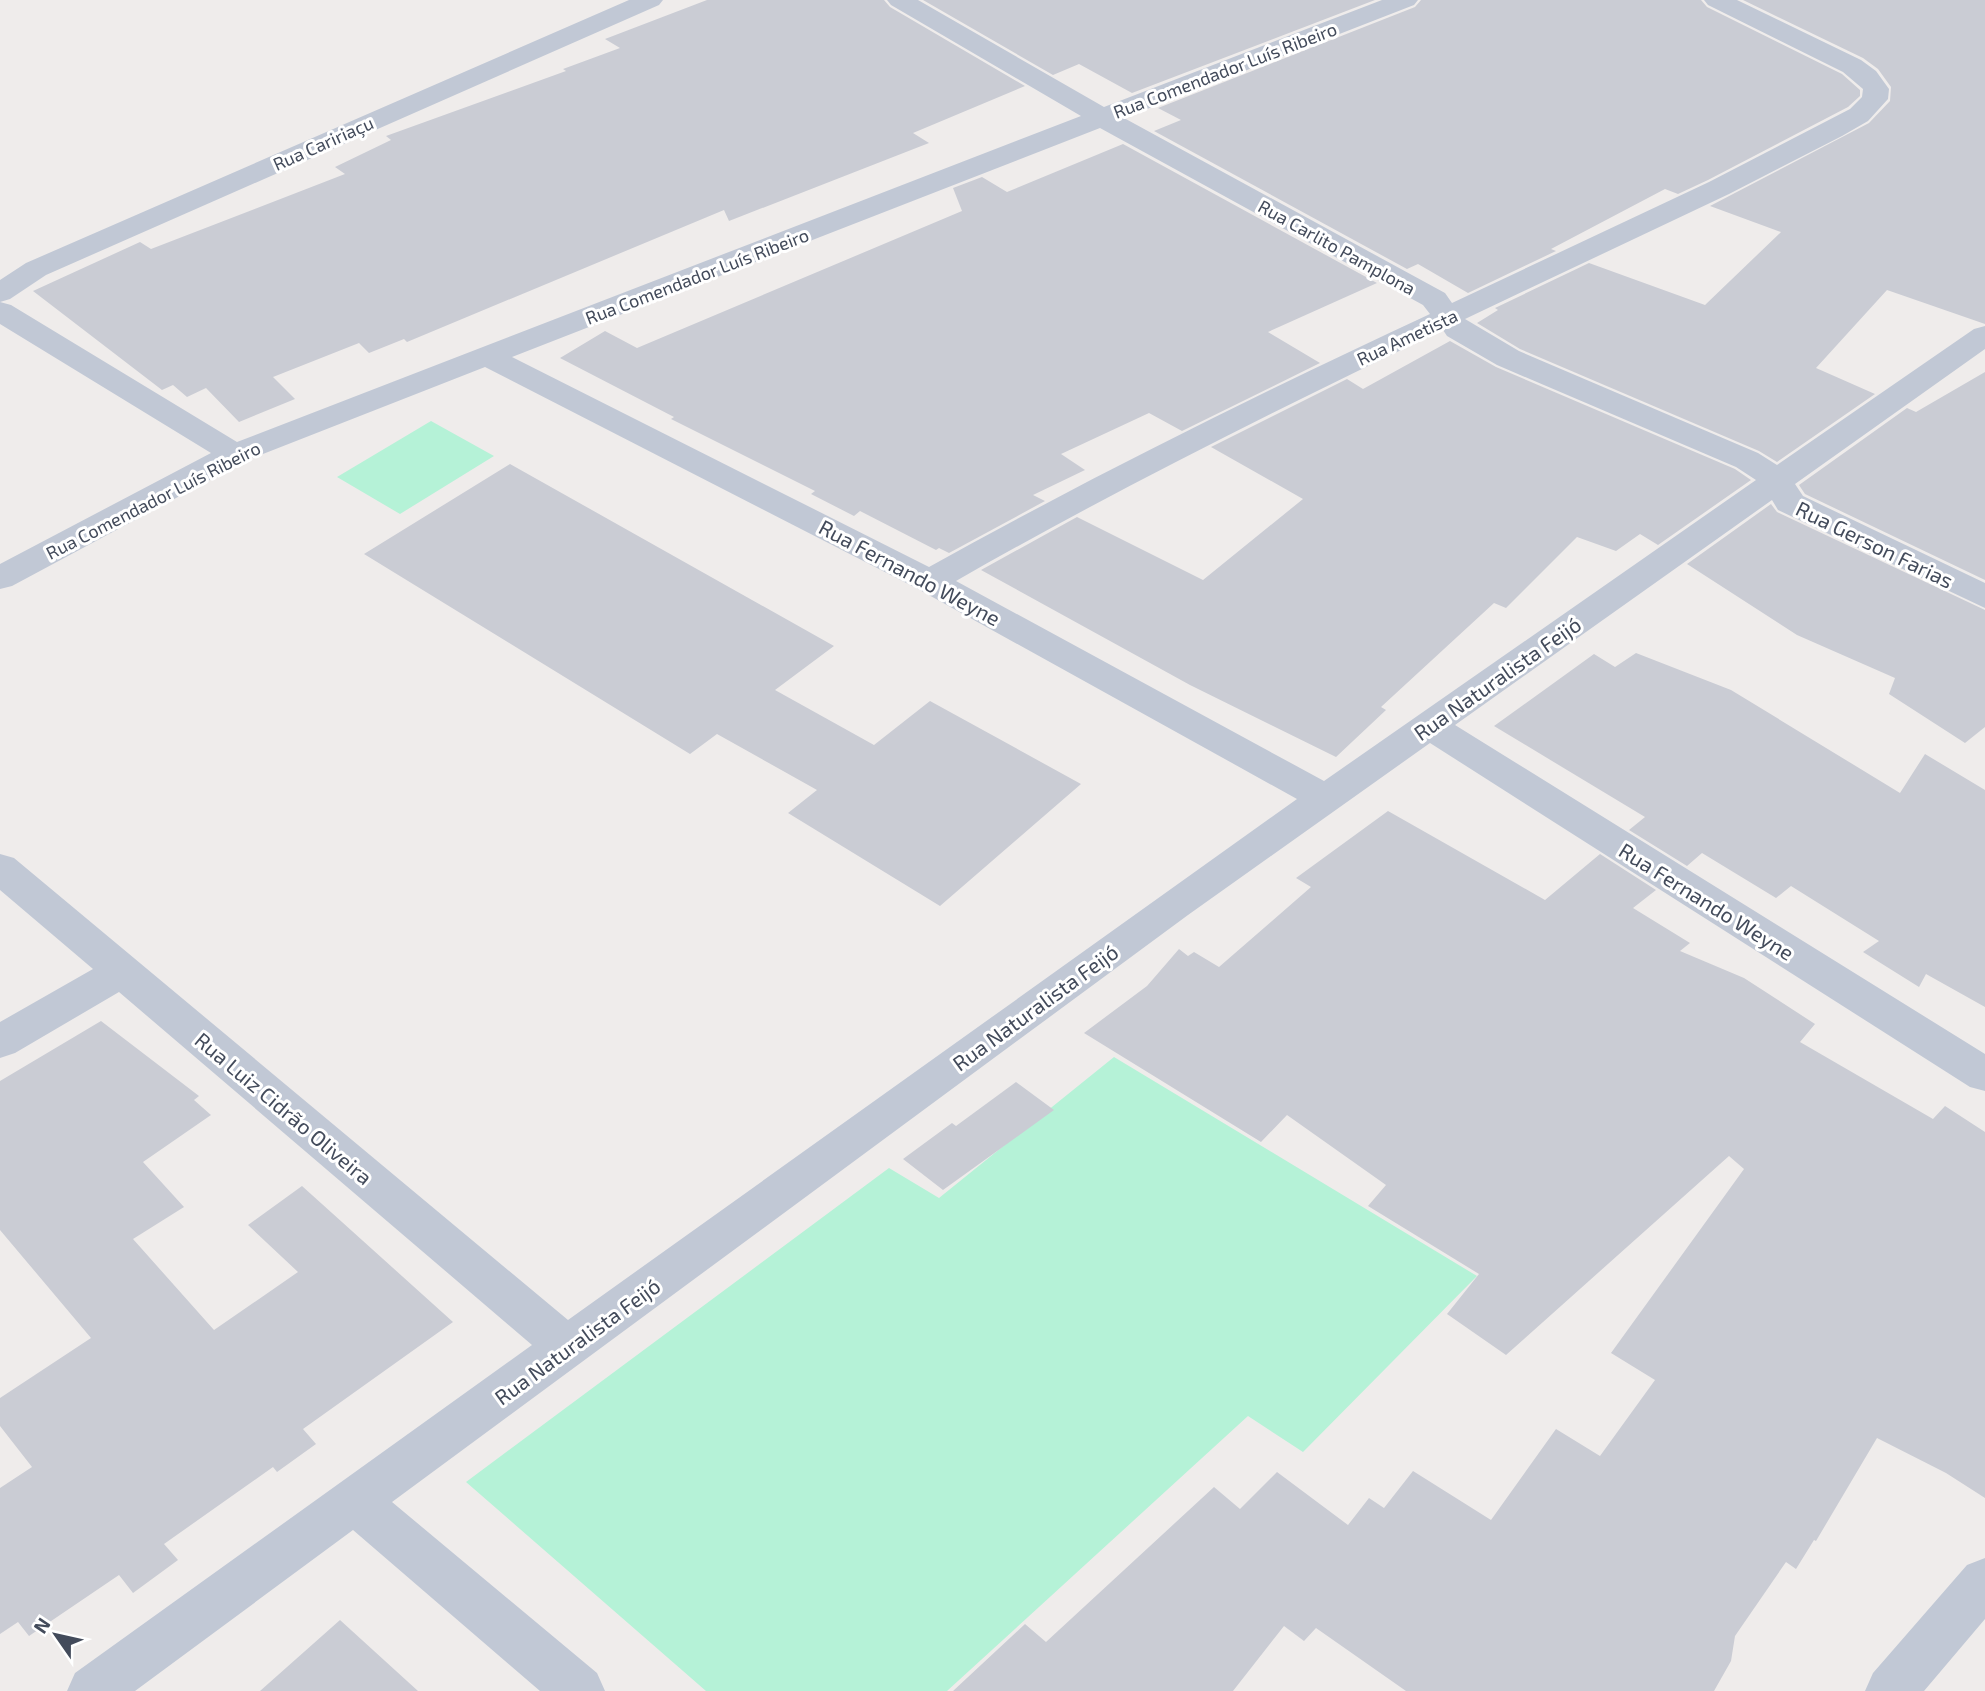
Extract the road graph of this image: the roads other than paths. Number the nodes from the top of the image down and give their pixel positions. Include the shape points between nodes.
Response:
1 (650, 0) edge
2 (900, 0) edge
3 (1405, 0) edge
4 (1717, 0) edge
5 (1103, 118) junction
6 (0, 293) edge
7 (0, 311) edge
8 (1446, 318) junction
9 (1985, 335) edge
10 (488, 357) junction
11 (234, 454) junction
12 (1776, 479) junction
13 (0, 578) edge
14 (930, 581) junction
15 (1985, 597) edge
16 (1429, 726) junction
17 (1325, 798) junction
18 (0, 868) edge
19 (122, 971) junction
20 (0, 1042) edge
21 (1985, 1075) edge
22 (568, 1348) junction
23 (356, 1502) junction
24 (1985, 1581) edge
25 (93, 1691) edge
26 (579, 1691) edge
27 (1891, 1691) edge

1 - 6 street, Rua Caririaçu via 36,269
2 - 5 street, Rua Carlito Pamplona
3 - 5 street, Rua Comendador Luís Ribeiro
4 - 8 street, Rua Ametista via 1852,66 1876,89 1875,99 1859,115 1832,130
5 - 8 street, Rua Carlito Pamplona via 1434,299
5 - 10 street, Rua Comendador Luís Ribeiro
7 - 11 street
8 - 12 street, Rua Carlito Pamplona via 1458,330 1508,358 1747,460
8 - 14 street, Rua Ametista via 1144,463
9 - 12 street, Rua Naturalista Feijó
10 - 11 street, Rua Comendador Luís Ribeiro
10 - 14 street, Rua Fernando Weyne
11 - 13 street, Rua Comendador Luís Ribeiro
12 - 15 street, Rua Gerson Farias via 1790,503
12 - 16 street, Rua Naturalista Feijó
14 - 17 street, Rua Fernando Weyne
16 - 17 street, Rua Naturalista Feijó
16 - 21 street, Rua Fernando Weyne
17 - 22 street, Rua Naturalista Feijó
18 - 19 street, Rua Luiz Cidrão Oliveira
19 - 20 street
19 - 22 street, Rua Luiz Cidrão Oliveira
22 - 23 street, Rua Naturalista Feijó
23 - 25 street, Rua Naturalista Feijó
23 - 26 street
24 - 27 street

